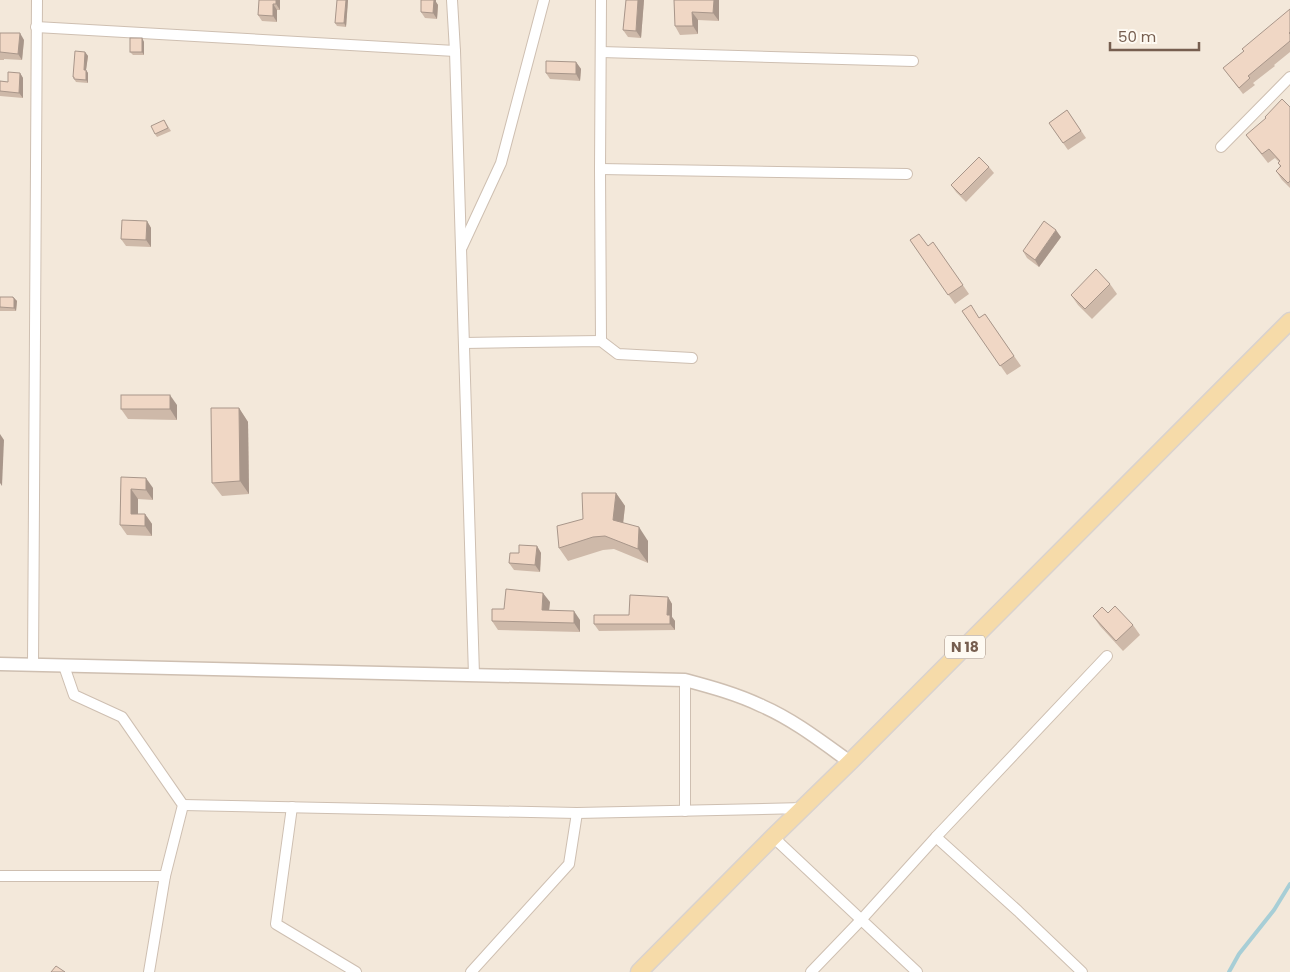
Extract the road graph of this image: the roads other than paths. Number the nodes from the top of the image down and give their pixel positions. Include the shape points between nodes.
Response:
1 (37, 0) edge
2 (452, 0) edge
3 (544, 0) edge
4 (601, 0) edge
5 (36, 26) junction
6 (455, 51) junction
7 (601, 52) junction
8 (913, 61) dead end
9 (1290, 77) edge
10 (1220, 147) dead end
11 (600, 169) junction
12 (907, 174) dead end
13 (461, 249) junction
14 (1290, 320) edge
15 (601, 341) junction
16 (464, 342) junction
17 (692, 358) dead end
18 (1107, 656) dead end
19 (0, 664) edge
20 (33, 665) junction
21 (64, 666) junction
22 (474, 675) junction
23 (685, 680) junction
24 (850, 762) junction
25 (183, 805) junction
26 (292, 807) junction
27 (804, 808) junction
28 (685, 811) junction
29 (577, 813) junction
30 (773, 837) junction
31 (936, 837) junction
32 (0, 876) edge
33 (165, 876) junction
34 (861, 920) junction
35 (149, 972) edge
36 (356, 972) edge
37 (471, 972) edge
38 (639, 972) edge
39 (811, 972) edge
40 (917, 972) edge
41 (1082, 972) edge

1 - 5 street
2 - 6 street
3 - 13 street via 501,163
4 - 7 street
5 - 6 street
5 - 20 street
6 - 13 street
7 - 8 street
7 - 11 street
9 - 10 street
11 - 12 street
11 - 15 street
13 - 16 street
14 - 24 main road, N 18
15 - 16 street
15 - 17 street via 618,354
16 - 22 street
18 - 31 street
19 - 20 street
20 - 21 street
21 - 22 street
21 - 25 street via 74,695 122,717
22 - 23 street
23 - 24 street via 764,706
23 - 28 street
24 - 27 main road, N 18
25 - 26 street
25 - 33 street
26 - 29 street
26 - 36 street via 276,924
27 - 28 street
27 - 30 main road, N 18
28 - 29 street
29 - 37 street via 570,864
30 - 34 street
30 - 38 main road, N 18
31 - 34 street
31 - 41 street
32 - 33 street
33 - 35 street
34 - 39 street
34 - 40 street

